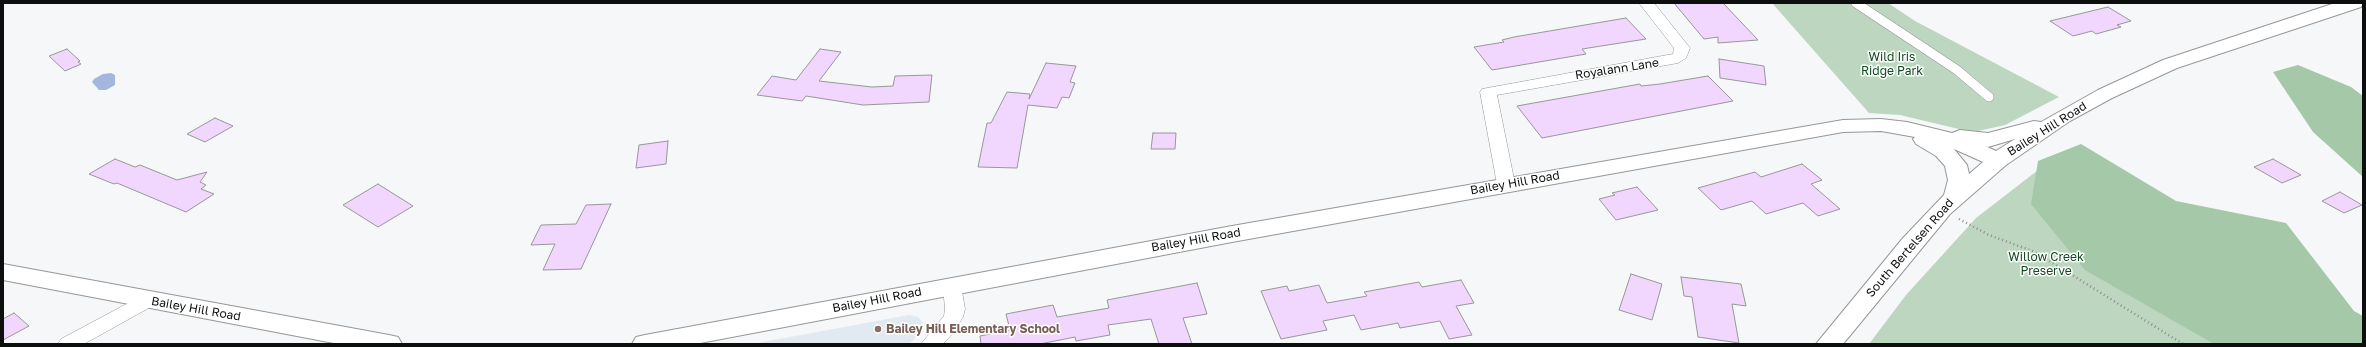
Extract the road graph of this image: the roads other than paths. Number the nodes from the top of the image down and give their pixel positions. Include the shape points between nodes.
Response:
1 (1646, 3) edge
2 (1856, 3) edge
3 (2354, 3) edge
4 (1989, 97) dead end
5 (2063, 117) junction
6 (1869, 125) junction
7 (1907, 128) junction
8 (1998, 160) junction
9 (1506, 184) junction
10 (1948, 203) junction
11 (3, 272) edge
12 (952, 286) junction
13 (147, 300) junction
14 (68, 344) edge
15 (389, 344) edge
16 (645, 344) edge
17 (930, 344) edge
18 (1829, 344) edge

1 - 9 street, Royalann Lane via 1687,54 1674,60 1488,92
2 - 4 lane via 1957,70
3 - 5 main road, Bailey Hill Road via 2170,64
5 - 7 main road via 1988,140
5 - 8 main road, Bailey Hill Road
6 - 7 main road, Bailey Hill Road
6 - 9 main road, Bailey Hill Road via 1812,131
6 - 10 main road via 1912,135 1944,151 1956,165 1959,173
7 - 8 main road, Bailey Hill Road via 1948,139
8 - 10 main road, South Bertelsen Road
9 - 12 main road, Bailey Hill Road
10 - 18 main road, South Bertelsen Road via 1910,244
11 - 13 main road, Bailey Hill Road
12 - 16 main road, Bailey Hill Road
12 - 17 street via 955,303 953,317
13 - 14 street
13 - 15 main road, Bailey Hill Road

